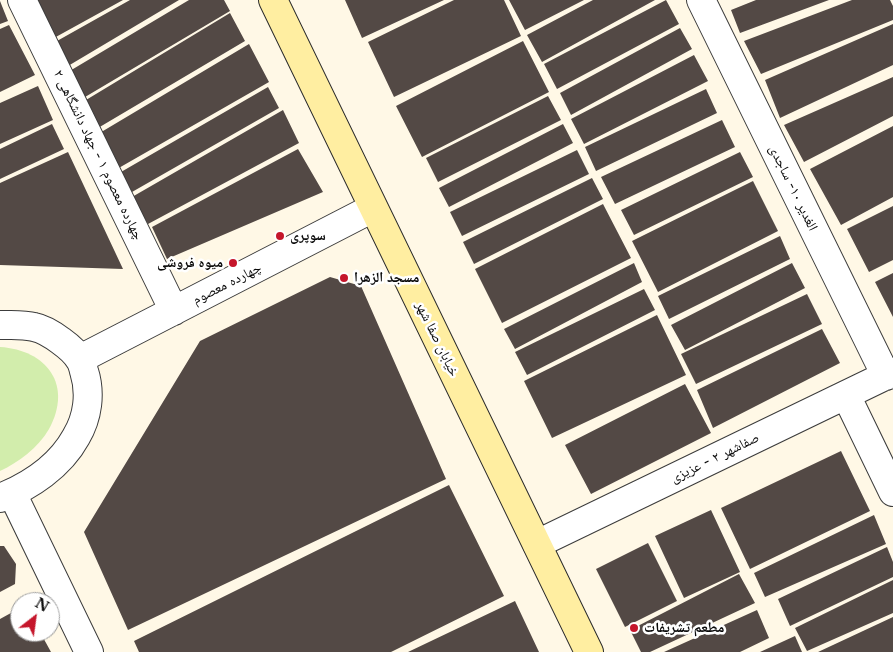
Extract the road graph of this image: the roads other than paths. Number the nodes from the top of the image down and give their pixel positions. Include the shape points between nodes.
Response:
1 (22, 0) edge
2 (273, 0) edge
3 (701, 0) edge
4 (373, 208) junction
5 (174, 311) junction
6 (0, 325) edge
7 (80, 359) junction
8 (889, 374) edge
9 (846, 395) junction
10 (893, 492) edge
11 (6, 496) edge
12 (536, 544) junction
13 (89, 652) edge
14 (589, 652) edge

1 - 5 street, چهارده معصوم ۱ - جهاد دانشگاهی ۲
2 - 4 main road, خیابان صفا شهر
3 - 8 street, الغدیر ۱۰- ساجدی
4 - 5 street, چهارده معصوم
4 - 12 main road, خیابان صفا شهر
5 - 7 street, چهارده معصوم
6 - 7 street via 34,327 52,334
7 - 11 street via 89,391 88,405 77,437 44,474
8 - 9 street, صفاشهر ۲ - عزیزی
9 - 10 street
9 - 12 street, صفاشهر ۲ - عزیزی
11 - 13 street
12 - 14 main road, خیابان صفا شهر

